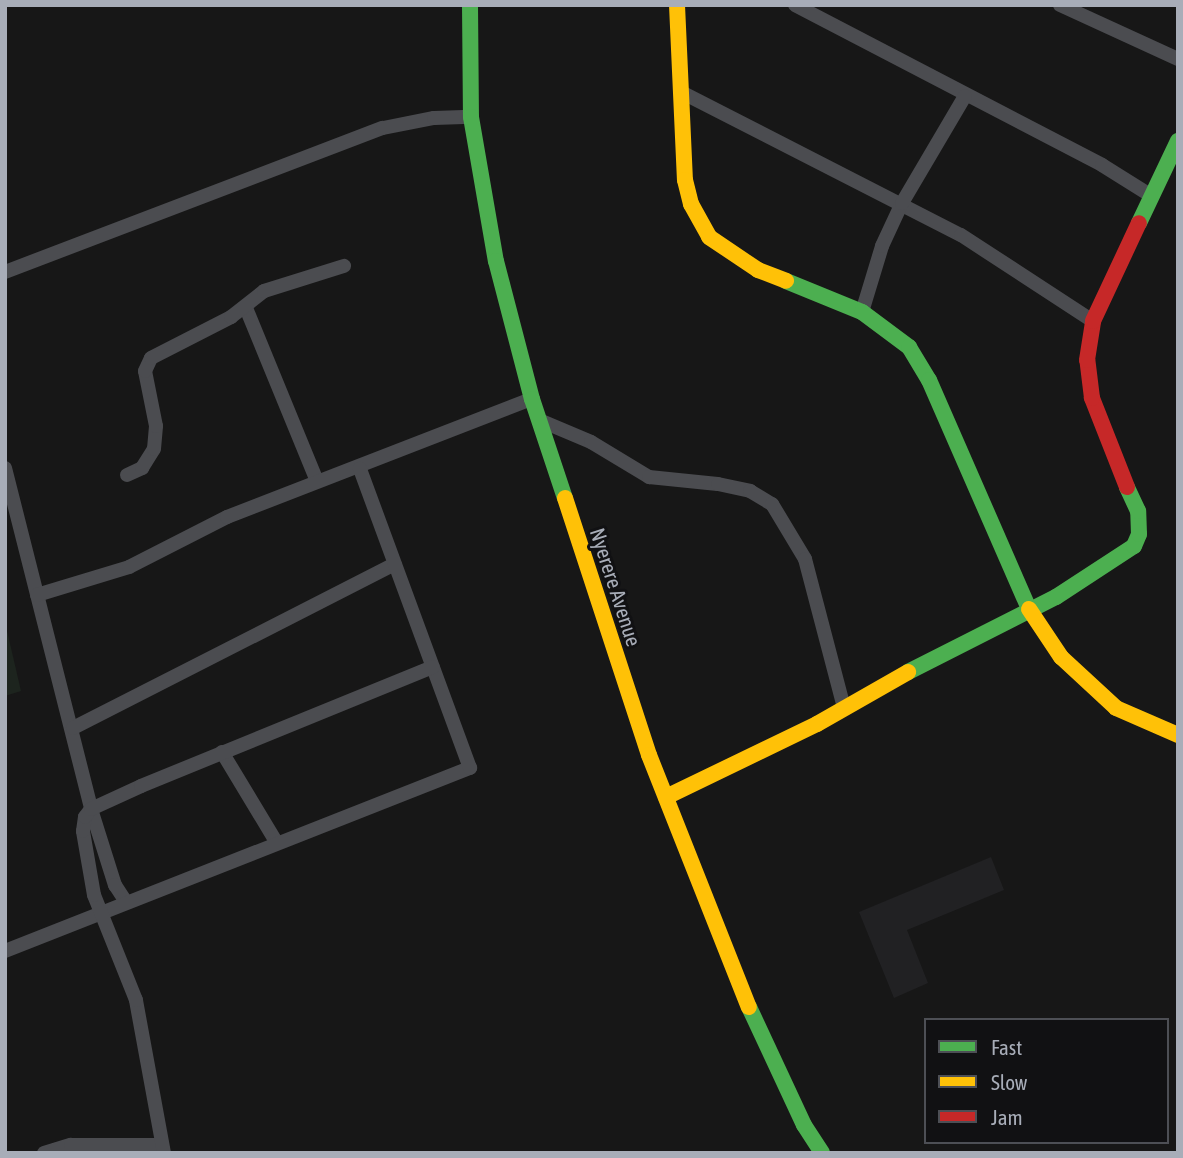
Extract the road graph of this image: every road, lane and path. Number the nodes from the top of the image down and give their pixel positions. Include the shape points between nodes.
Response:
1 (470, 5) edge
2 (677, 5) edge
3 (795, 5) edge
4 (1060, 5) edge
5 (1178, 59) edge
6 (683, 93) junction
7 (965, 96) junction
8 (471, 117) junction
9 (1178, 141) edge
10 (1150, 195) junction
11 (902, 203) junction
12 (344, 266) dead end
13 (5, 272) edge
14 (246, 308) junction
15 (862, 312) junction
16 (1093, 321) junction
17 (532, 399) junction
18 (539, 420) junction
19 (5, 468) edge
20 (360, 469) junction
21 (127, 475) dead end
22 (317, 481) junction
23 (395, 564) junction
24 (37, 595) junction
25 (1029, 610) junction
26 (433, 667) junction
27 (844, 708) junction
28 (73, 728) junction
29 (1178, 734) edge
30 (222, 752) junction
31 (666, 797) junction
32 (91, 809) junction
33 (277, 843) junction
34 (126, 902) junction
35 (99, 913) junction
36 (5, 951) edge
37 (163, 1149) edge
38 (44, 1153) edge
39 (822, 1153) edge

1 - 8 street, Nyerere Avenue
2 - 6 street
3 - 7 street
4 - 5 street
6 - 11 street
6 - 15 street via 685,180 691,204 709,237 758,270
7 - 10 street via 1102,165
7 - 11 street
8 - 13 street via 434,118 383,128
8 - 17 street, Nyerere Avenue via 496,261
9 - 10 street
10 - 16 street
11 - 15 street via 881,246
11 - 16 street via 1021,270
12 - 14 street via 264,291
14 - 21 street via 170,345 147,363 154,449 142,468
14 - 22 street
15 - 25 street via 909,347 929,380
16 - 25 street via 1087,360 1092,398 1138,511 1139,534 1134,546 1110,564
17 - 18 street, Nyerere Avenue
17 - 20 street
18 - 27 street via 591,442 649,477 750,491 772,504 805,559
18 - 31 street, Nyerere Avenue
19 - 24 street
20 - 22 street
20 - 23 street
22 - 24 street via 227,517 129,567
23 - 26 street
23 - 28 street
24 - 28 street
25 - 27 street
25 - 29 street via 1075,674 1115,708
26 - 30 street
26 - 33 street via 470,768
27 - 31 street
28 - 32 street
30 - 32 street
30 - 33 street
31 - 39 street, Nyerere Avenue via 731,969 804,1125
32 - 34 street via 115,884
32 - 35 street via 83,831
33 - 34 street
34 - 35 street
35 - 36 street
35 - 37 street via 125,965 136,1000
37 - 38 street via 71,1145

